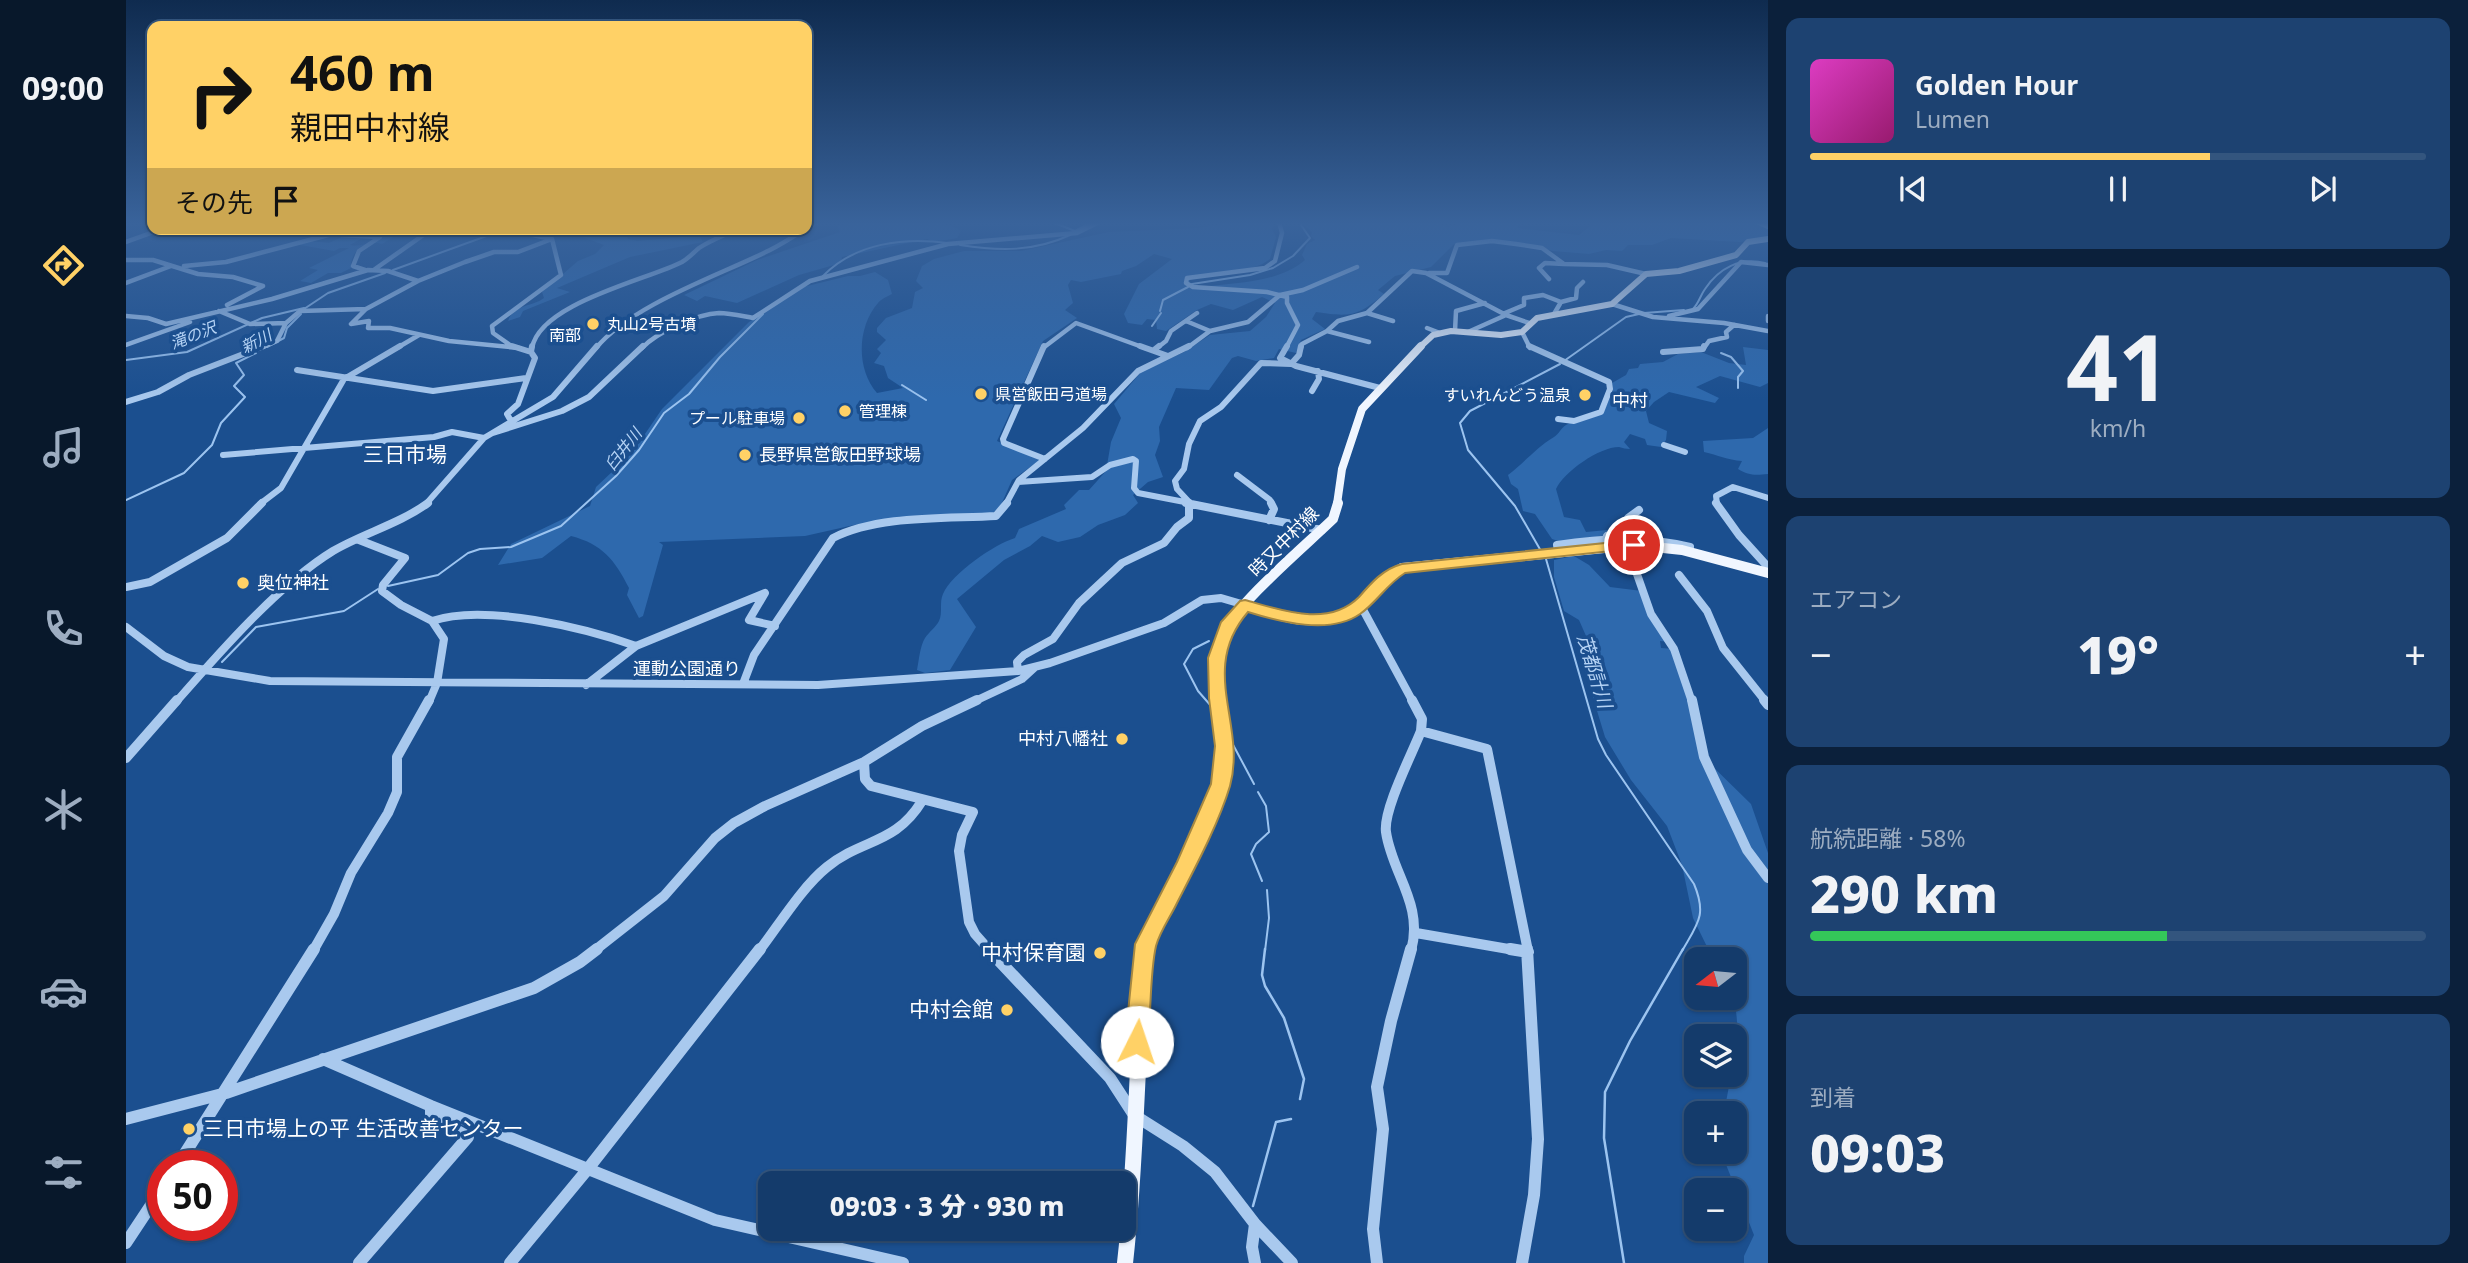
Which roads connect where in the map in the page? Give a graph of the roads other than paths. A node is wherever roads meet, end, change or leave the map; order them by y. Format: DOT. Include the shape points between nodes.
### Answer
graph roads {
  1 [pos="246,281"];
  2 [pos="334,281"];
  3 [pos="418,281"];
  4 [pos="553,281"];
  5 [pos="631,281"];
  6 [pos="700,281"];
  7 [pos="810,281"];
  8 [pos="1186,281"];
  9 [pos="1324,281"];
  10 [pos="1401,281"];
  11 [pos="1442,281"];
  12 [pos="1638,281"];
  13 [pos="1724,281"];
  14 [pos="1583,282"];
  15 [pos="1280,295"];
  16 [pos="1561,302"];
  17 [pos="1485,303"];
  18 [pos="1612,304"];
  19 [pos="366,309"];
  20 [pos="219,310"];
  21 [pos="1197,313"];
  22 [pos="1367,313"];
  23 [pos="1506,314"];
  24 [pos="1554,314"];
  25 [pos="126,316"];
  26 [pos="1768,316"];
  27 [pos="1670,319"];
  28 [pos="1186,321"];
  29 [pos="1393,321"];
  30 [pos="1768,322"];
  31 [pos="286,323"];
  32 [pos="1734,325"];
  33 [pos="1427,328"];
  34 [pos="1526,328"];
  35 [pos="1210,331"];
  36 [pos="1327,331"];
  37 [pos="1455,331"];
  38 [pos="1765,331"];
  39 [pos="1468,332"];
  40 [pos="1440,333"];
  41 [pos="419,335"];
  42 [pos="1369,342"];
  43 [pos="126,345"];
  44 [pos="510,345"];
  45 [pos="1154,350"];
  46 [pos="531,352"];
  47 [pos="1663,352"];
  48 [pos="1168,356"];
  49 [pos="1293,365"];
  50 [pos="297,370"];
  51 [pos="1318,371"];
  52 [pos="1288,375"];
  53 [pos="526,378"];
  54 [pos="344,379"];
  55 [pos="1380,388"];
  56 [pos="1312,391"];
  57 [pos="126,402"];
  58 [pos="1559,419"];
  59 [pos="510,421"];
  60 [pos="487,436"];
  61 [pos="1664,445"];
  62 [pos="305,448"];
  63 [pos="1685,452"];
  64 [pos="223,455"];
  65 [pos="1045,459"];
  66 [pos="1237,475"];
  67 [pos="1018,482"];
  68 [pos="1768,498"];
  69 [pos="1191,505"];
  70 [pos="1639,510"];
  71 [pos="1269,520"];
  72 [pos="1628,522"];
  73 [pos="1323,531"];
  74 [pos="359,540"];
  75 [pos="1613,542"];
  76 [pos="1553,552"];
  77 [pos="1736,560"];
  78 [pos="1768,567"];
  79 [pos="1768,573"];
  80 [pos="1679,575"];
  81 [pos="126,587"];
  82 [pos="1245,605"];
  83 [pos="1361,606"];
  84 [pos="432,621"];
  85 [pos="775,626"];
  86 [pos="126,627"];
  87 [pos="636,646"];
  88 [pos="1034,667"];
  89 [pos="203,671"];
  90 [pos="1018,671"];
  91 [pos="438,683"];
  92 [pos="743,684"];
  93 [pos="586,685"];
  94 [pos="1768,705"];
  95 [pos="1421,731"];
  96 [pos="126,758"];
  97 [pos="864,762"];
  98 [pos="922,801"];
  99 [pos="1768,878"];
  100 [pos="1416,933"];
  101 [pos="1528,952"];
  102 [pos="323,1059"];
  103 [pos="226,1093"];
  104 [pos="431,1106"];
  105 [pos="1134,1115"];
  106 [pos="126,1119"];
  107 [pos="188,1150"];
  108 [pos="587,1170"];
  109 [pos="147,1212"];
  110 [pos="1255,1224"];
  111 [pos="126,1243"];
  112 [pos="359,1263"];
  113 [pos="510,1263"];
  114 [pos="903,1263"];
  115 [pos="1125,1263"];
  116 [pos="1255,1263"];
  117 [pos="1292,1263"];
  118 [pos="1377,1263"];
  119 [pos="1522,1263"];
  1 -- 20 [label="street" via="263,286"];
  2 -- 20 [label="street"];
  3 -- 19 [label="street"];
  4 -- 44 [label="street" via="492,326 493,333"];
  5 -- 46 [label="street" via="559,313 533,341"];
  6 -- 59 [label="street" via="617,327 552,397"];
  7 -- 60 [label="street" via="753,318 718,313 669,328 652,337 589,397"];
  8 -- 15 [label="street" via="1193,287"];
  9 -- 15 [label="street"];
  10 -- 22 [label="street"];
  11 -- 17 [label="street"];
  12 -- 18 [label="main road"];
  13 -- 27 [label="street" via="1699,309"];
  14 -- 16 [label="street" via="1576,298"];
  15 -- 35 [label="street" via="1248,322"];
  15 -- 49 [label="street" via="1289,299 1297,325 1280,355"];
  16 -- 23 [label="street" via="1543,295 1524,298 1524,305"];
  16 -- 24 [label="street"];
  17 -- 23 [label="street"];
  17 -- 37 [label="street" via="1456,311"];
  18 -- 24 [label="main road, 時又中村線"];
  18 -- 27 [label="street"];
  19 -- 31 [label="street" via="303,310"];
  19 -- 41 [label="street" via="351,324 369,321 368,328 391,327"];
  20 -- 25 [label="street" via="164,324"];
  20 -- 31 [label="street" via="247,323"];
  20 -- 43 [label="street"];
  21 -- 28 [label="street"];
  22 -- 29 [label="street"];
  22 -- 36 [label="street" via="1338,321"];
  23 -- 34 [label="street"];
  23 -- 39 [label="street"];
  24 -- 34 [label="main road, 時又中村線" via="1537,318"];
  26 -- 30 [label="street"];
  27 -- 32 [label="street"];
  28 -- 35 [label="street"];
  28 -- 45 [label="street"];
  30 -- 38 [label="street"];
  31 -- 57 [label="street" via="277,341"];
  32 -- 38 [label="street"];
  32 -- 47 [label="street" via="1727,337 1711,339 1703,349"];
  33 -- 40 [label="street"];
  34 -- 39 [label="main road, 時又中村線" via="1502,335"];
  34 -- 58 [label="street" via="1528,346 1609,382 1601,412 1574,421"];
  35 -- 48 [label="street"];
  36 -- 42 [label="street"];
  36 -- 49 [label="street" via="1302,344"];
  37 -- 39 [label="main road, 時又中村線"];
  37 -- 40 [label="main road, 時又中村線"];
  40 -- 55 [label="main road, 時又中村線" via="1425,341"];
  41 -- 44 [label="street"];
  41 -- 54 [label="street"];
  44 -- 46 [label="street"];
  45 -- 48 [label="street"];
  45 -- 65 [label="street" via="1076,323 1047,342 1003,439"];
  46 -- 53 [label="street" via="535,358"];
  48 -- 65 [label="street" via="1138,371 1083,428"];
  49 -- 51 [label="street"];
  49 -- 52 [label="street"];
  49 -- 69 [label="street" via="1261,363 1222,407 1200,421 1184,469 1175,481"];
  50 -- 54 [label="street"];
  51 -- 55 [label="street"];
  51 -- 56 [label="street" via="1320,379"];
  53 -- 54 [label="street" via="433,391"];
  53 -- 59 [label="street" via="518,404 507,414"];
  54 -- 62 [label="street"];
  55 -- 73 [label="main road, 時又中村線" via="1355,426 1342,468 1337,511"];
  59 -- 60 [label="street"];
  60 -- 62 [label="street" via="452,432 434,438"];
  60 -- 74 [label="street" via="427,504"];
  61 -- 63 [label="street"];
  62 -- 64 [label="street"];
  62 -- 81 [label="street" via="281,488 227,538 150,582"];
  65 -- 67 [label="street"];
  66 -- 71 [label="street" via="1270,500 1274,509"];
  67 -- 69 [label="street" via="1092,477 1110,465 1133,459 1138,493"];
  67 -- 85 [label="street" via="1004,508 990,518 874,524 852,527 832,538"];
  68 -- 78 [label="street" via="1733,487 1715,501"];
  69 -- 71 [label="street"];
  69 -- 90 [label="street" via="1189,518 1164,543 1122,563 1079,603 1053,639 1017,662"];
  70 -- 72 [label="street"];
  71 -- 73 [label="street"];
  73 -- 82 [label="main road, 時又中村線"];
  74 -- 84 [label="street" via="405,558 382,591"];
  74 -- 89 [label="street" via="299,574"];
  75 -- 76 [label="street" via="1557,545"];
  75 -- 77 [label="street" via="1677,544"];
  75 -- 99 [label="street" via="1632,560 1651,614 1674,649 1691,696 1704,757 1747,850"];
  76 -- 79 [label="main road" via="1651,545"];
  76 -- 83 [label="main road" via="1402,568 1386,577"];
  80 -- 94 [label="street" via="1707,611 1723,648"];
  82 -- 83 [label="main road" via="1282,617 1312,620 1335,618"];
  82 -- 88 [label="street, 運動公園通り" via="1221,598 1202,600 1164,623"];
  82 -- 105 [label="main road, 時又中村線" via="1227,626 1217,658 1224,746 1221,784 1146,944"];
  83 -- 95 [label="street" via="1422,719"];
  84 -- 87 [label="street" via="454,615 560,623"];
  84 -- 91 [label="street" via="444,639"];
  85 -- 87 [label="street" via="749,620 765,593"];
  85 -- 92 [label="street" via="754,654"];
  86 -- 89 [label="street, 運動公園通り" via="164,656"];
  87 -- 93 [label="street"];
  88 -- 90 [label="street, 運動公園通り"];
  88 -- 97 [label="street" via="1022,679 922,726"];
  89 -- 91 [label="street, 運動公園通り" via="270,681"];
  89 -- 96 [label="street"];
  90 -- 92 [label="street, 運動公園通り" via="851,684"];
  91 -- 93 [label="street, 運動公園通り"];
  91 -- 103 [label="street" via="397,757 397,792 388,813 351,873 316,946"];
  92 -- 93 [label="street, 運動公園通り"];
  95 -- 100 [label="street" via="1387,815 1386,832"];
  95 -- 101 [label="street" via="1487,749"];
  97 -- 98 [label="street" via="870,786"];
  97 -- 102 [label="street" via="734,823 664,895 564,972 515,997"];
  98 -- 105 [label="street" via="973,812 959,851 969,922 990,953 1110,1079"];
  98 -- 108 [label="street" via="899,830 832,862 820,873"];
  100 -- 101 [label="street"];
  100 -- 118 [label="street" via="1377,1087 1383,1129 1373,1229"];
  101 -- 119 [label="street" via="1538,1139"];
  102 -- 103 [label="street"];
  102 -- 104 [label="street"];
  103 -- 106 [label="street"];
  103 -- 107 [label="street"];
  104 -- 108 [label="street"];
  104 -- 112 [label="street" via="431,1116 468,1137"];
  105 -- 110 [label="street" via="1215,1172"];
  105 -- 115 [label="main road, 時又中村線"];
  108 -- 113 [label="street"];
  108 -- 114 [label="street" via="715,1220"];
  109 -- 111 [label="street"];
  110 -- 116 [label="street"];
  110 -- 117 [label="street"];
}
